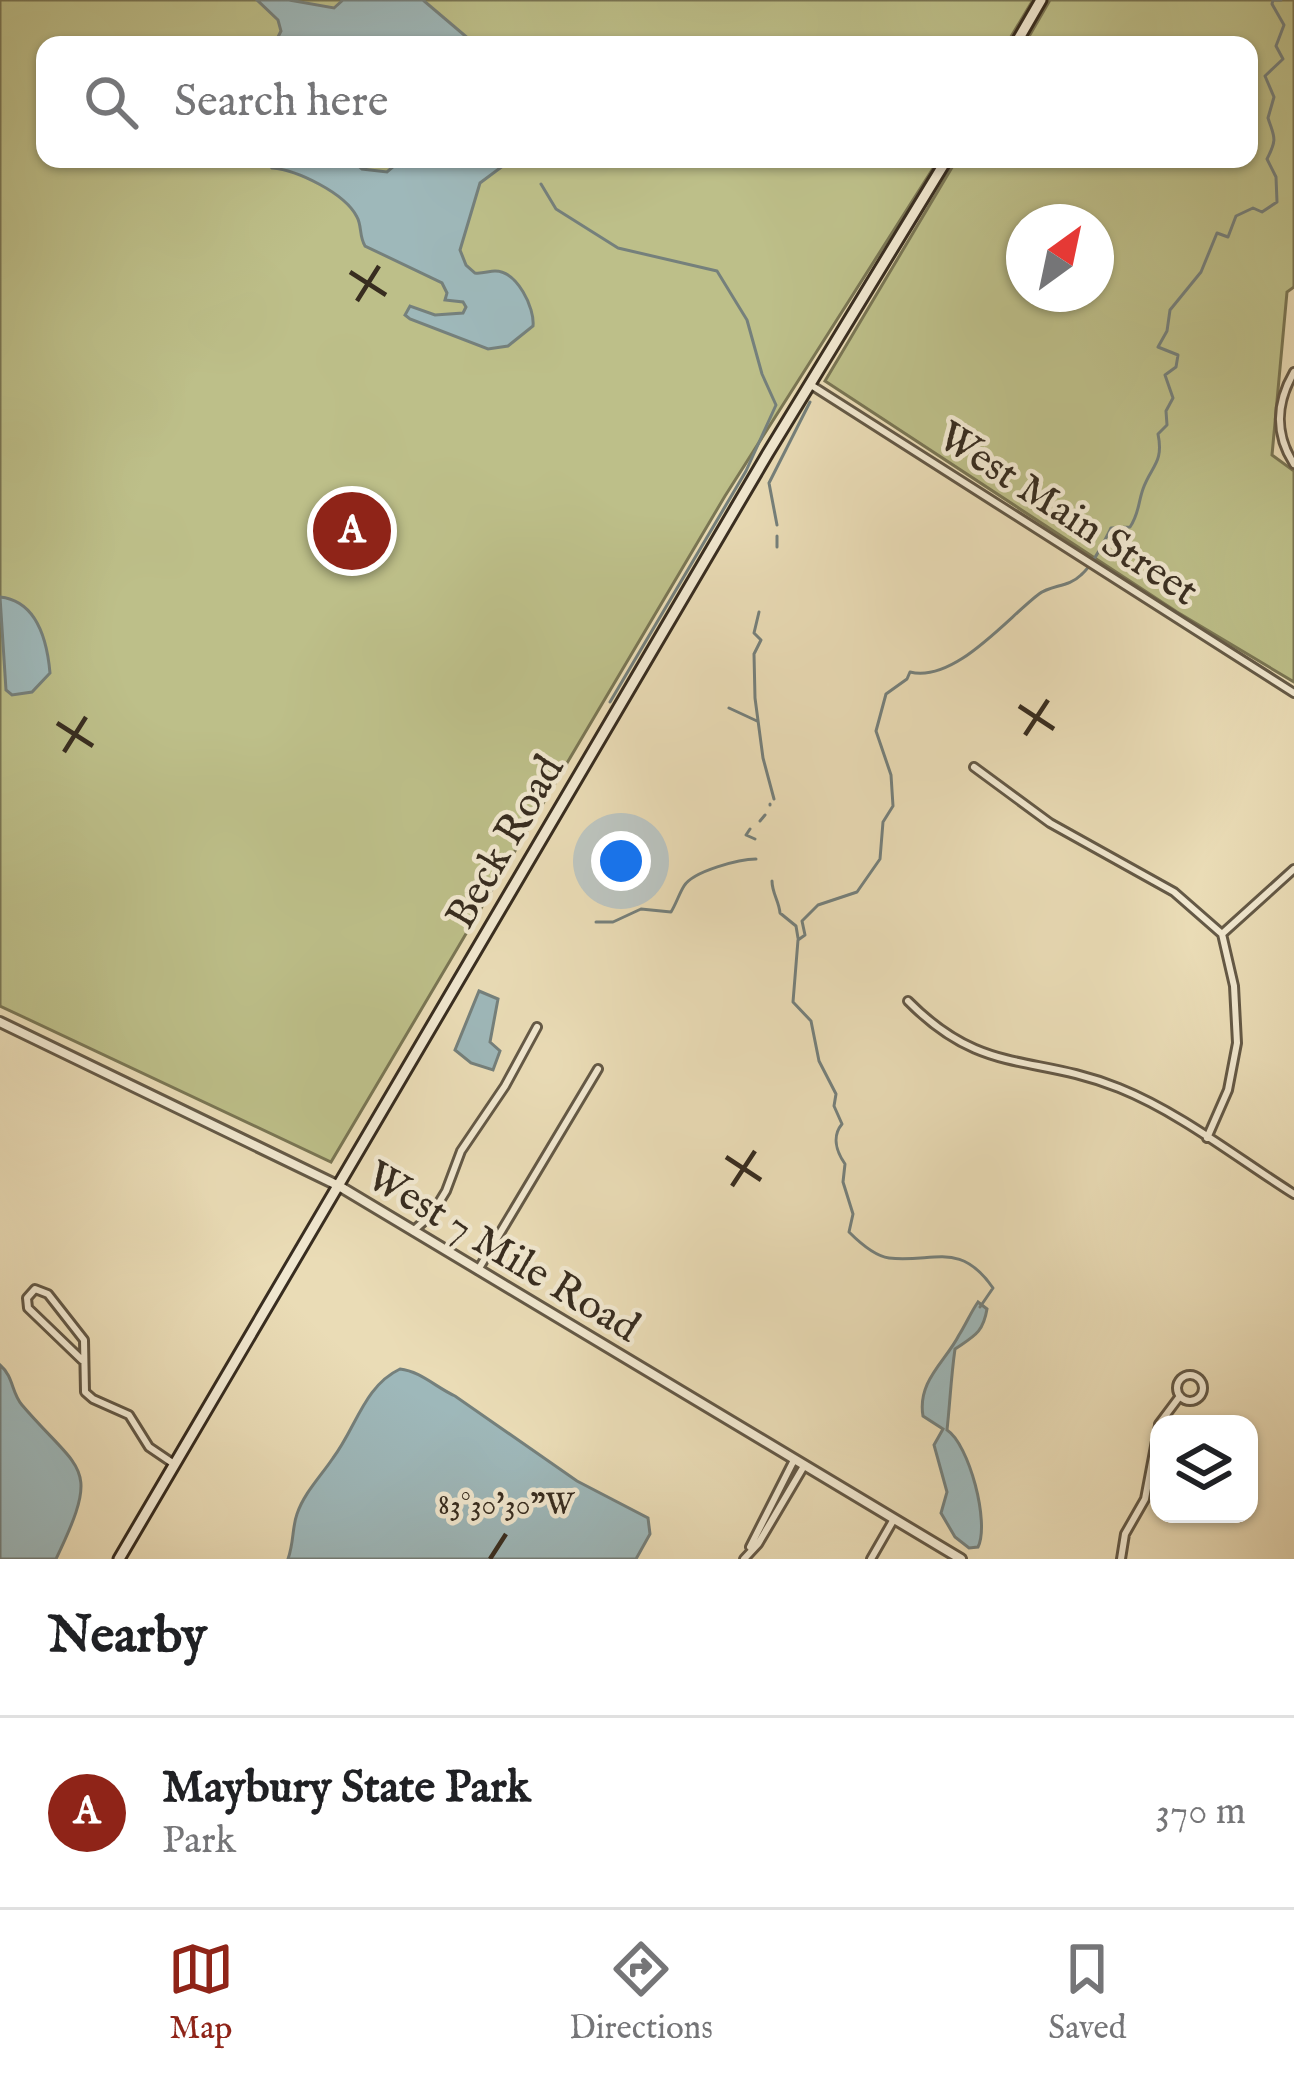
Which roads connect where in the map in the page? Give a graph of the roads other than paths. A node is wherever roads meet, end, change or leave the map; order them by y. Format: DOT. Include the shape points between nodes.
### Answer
graph roads {
  1 [pos="1042,0"];
  2 [pos="1020,36"];
  3 [pos="941,168"];
  4 [pos="1294,372"];
  5 [pos="809,384"];
  6 [pos="1294,464"];
  7 [pos="1294,693"];
  8 [pos="974,767"];
  9 [pos="1294,869"];
  10 [pos="1222,934"];
  11 [pos="908,1001"];
  12 [pos="0,1022"];
  13 [pos="537,1027"];
  14 [pos="598,1069"];
  15 [pos="1207,1138"];
  16 [pos="339,1186"];
  17 [pos="1294,1194"];
  18 [pos="413,1231"];
  19 [pos="478,1270"];
  20 [pos="82,1360"];
  21 [pos="1180,1396"];
  22 [pos="1166,1415"];
  23 [pos="794,1460"];
  24 [pos="174,1464"];
  25 [pos="804,1466"];
  26 [pos="1150,1472"];
  27 [pos="770,1505"];
  28 [pos="778,1510"];
  29 [pos="894,1520"];
  30 [pos="749,1550"];
  31 [pos="118,1559"];
  32 [pos="744,1559"];
  33 [pos="871,1559"];
  34 [pos="961,1559"];
  35 [pos="1121,1559"];
  1 -- 2 [label="main road"];
  3 -- 5 [label="main road, Beck Road"];
  4 -- 6 [label="street" via="1279,424"];
  5 -- 7 [label="street, West Main Street"];
  5 -- 16 [label="main road, Beck Road"];
  8 -- 10 [label="street" via="1050,823 1174,892"];
  9 -- 10 [label="street"];
  10 -- 15 [label="street" via="1237,1043"];
  11 -- 15 [label="street" via="972,1049 1108,1084"];
  12 -- 16 [label="street, West 7 Mile Road"];
  13 -- 18 [label="street" via="461,1151 440,1202"];
  14 -- 19 [label="street"];
  15 -- 17 [label="street"];
  16 -- 18 [label="street, West 7 Mile Road"];
  16 -- 24 [label="main road, Beck Road"];
  18 -- 19 [label="street, West 7 Mile Road"];
  19 -- 23 [label="street, West 7 Mile Road"];
  20 -- 20 [label="street" via="78,1330 35,1289 28,1308"];
  20 -- 24 [label="street" via="88,1396 129,1415 149,1447"];
  21 -- 21 [label="street" via="1198,1399 1200,1379 1184,1376"];
  21 -- 22 [label="street"];
  23 -- 25 [label="street, West 7 Mile Road"];
  23 -- 27 [label="street"];
  24 -- 31 [label="main road, Beck Road"];
  25 -- 28 [label="street"];
  25 -- 29 [label="street, West 7 Mile Road"];
  26 -- 35 [label="street"];
  27 -- 28 [label="street"];
  27 -- 30 [label="street"];
  28 -- 30 [label="street"];
  29 -- 33 [label="street"];
  29 -- 34 [label="street, West 7 Mile Road"];
  30 -- 32 [label="street"];
}
